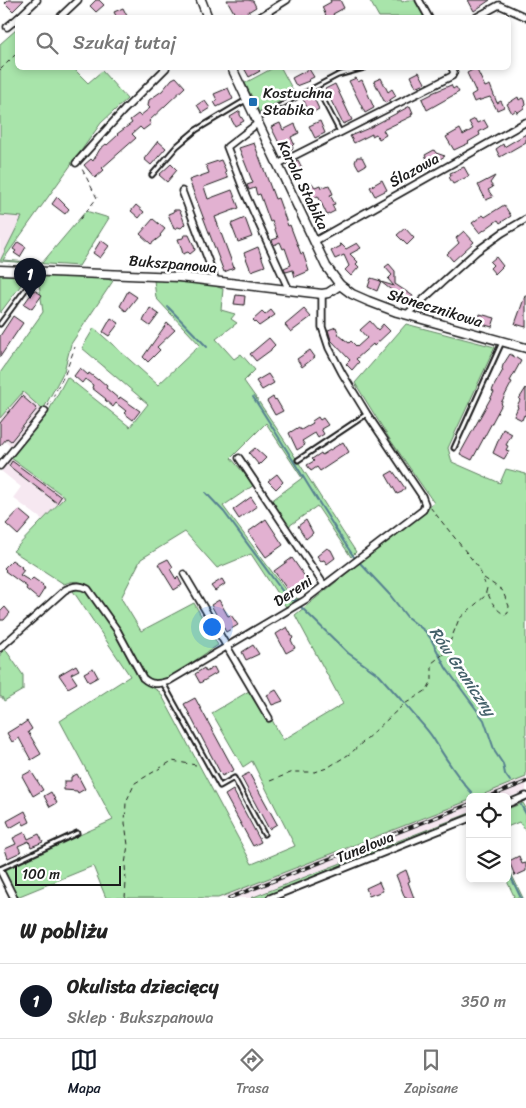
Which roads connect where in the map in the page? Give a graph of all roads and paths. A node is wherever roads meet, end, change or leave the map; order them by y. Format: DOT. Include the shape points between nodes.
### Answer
graph roads {
  1 [pos="37,0"];
  2 [pos="78,0"];
  3 [pos="200,0"];
  4 [pos="287,0"];
  5 [pos="419,0"];
  6 [pos="21,15"];
  7 [pos="62,15"];
  8 [pos="207,15"];
  9 [pos="263,15"];
  10 [pos="427,15"];
  11 [pos="481,15"];
  12 [pos="526,17"];
  13 [pos="15,20"];
  14 [pos="7,27"];
  15 [pos="15,55"];
  16 [pos="0,70"];
  17 [pos="164,70"];
  18 [pos="233,70"];
  19 [pos="357,70"];
  20 [pos="453,70"];
  21 [pos="318,90"];
  22 [pos="247,100"];
  23 [pos="257,121"];
  24 [pos="526,122"];
  25 [pos="340,133"];
  26 [pos="77,162"];
  27 [pos="278,164"];
  28 [pos="152,176"];
  29 [pos="182,191"];
  30 [pos="80,219"];
  31 [pos="526,219"];
  32 [pos="315,241"];
  33 [pos="0,270"];
  34 [pos="36,271"];
  35 [pos="216,281"];
  36 [pos="340,285"];
  37 [pos="289,290"];
  38 [pos="322,294"];
  39 [pos="407,314"];
  40 [pos="0,324"];
  41 [pos="502,342"];
  42 [pos="75,347"];
  43 [pos="526,348"];
  44 [pos="45,411"];
  45 [pos="367,414"];
  46 [pos="454,448"];
  47 [pos="239,458"];
  48 [pos="298,460"];
  49 [pos="0,466"];
  50 [pos="425,504"];
  51 [pos="184,574"];
  52 [pos="484,578"];
  53 [pos="324,585"];
  54 [pos="486,588"];
  55 [pos="227,646"];
  56 [pos="0,648"];
  57 [pos="163,683"];
  58 [pos="269,718"];
  59 [pos="196,766"];
  60 [pos="270,781"];
  61 [pos="526,796"];
  62 [pos="511,802"];
  63 [pos="466,820"];
  64 [pos="77,833"];
  65 [pos="264,834"];
  66 [pos="0,870"];
  67 [pos="14,898"];
  68 [pos="125,898"];
  69 [pos="270,898"];
  1 -- 6 [label="street"];
  2 -- 7 [label="street"];
  3 -- 8 [label="street"];
  4 -- 9 [label="street"];
  5 -- 10 [label="street"];
  11 -- 12 [label="street" via="499,5"];
  13 -- 14 [label="street"];
  15 -- 16 [label="path"];
  17 -- 26 [label="street"];
  18 -- 22 [label="street, Karola Stabika"];
  19 -- 23 [label="lane" via="338,75"];
  20 -- 25 [label="street" via="452,76"];
  21 -- 25 [label="lane"];
  22 -- 23 [label="street, Karola Stabika"];
  22 -- 28 [label="lane" via="196,130 177,146"];
  23 -- 27 [label="street, Karola Stabika"];
  23 -- 37 [label="street" via="227,146"];
  24 -- 32 [label="street, Ślazowa"];
  25 -- 27 [label="street"];
  26 -- 30 [label="path" via="97,198"];
  27 -- 32 [label="street, Karola Stabika"];
  29 -- 35 [label="street"];
  31 -- 39 [label="street" via="477,251"];
  32 -- 36 [label="street, Karola Stabika" via="326,266"];
  33 -- 34 [label="street, Bukszpanowa"];
  34 -- 35 [label="street, Bukszpanowa"];
  34 -- 40 [label="lane"];
  35 -- 37 [label="street, Bukszpanowa"];
  36 -- 38 [label="street"];
  36 -- 39 [label="street, Słonecznikowa" via="368,301"];
  37 -- 38 [label="street, Bukszpanowa"];
  38 -- 45 [label="street" via="322,327 329,348"];
  39 -- 41 [label="street, Słonecznikowa"];
  41 -- 43 [label="street, Słonecznikowa"];
  41 -- 46 [label="lane"];
  42 -- 44 [label="path" via="57,392"];
  44 -- 49 [label="street"];
  45 -- 48 [label="lane"];
  45 -- 50 [label="street"];
  47 -- 53 [label="street"];
  50 -- 52 [label="path" via="470,555"];
  50 -- 53 [label="street, Dereni" via="423,510"];
  51 -- 55 [label="street"];
  52 -- 54 [label="path"];
  52 -- 54 [label="path" via="502,590 509,606 508,614 497,610"];
  53 -- 55 [label="street, Dereni" via="305,600"];
  54 -- 60 [label="path" via="485,596 459,619 442,656 432,663 432,680 427,690 402,705 351,753 327,768 293,772"];
  55 -- 57 [label="street, Dereni"];
  55 -- 58 [label="street"];
  56 -- 57 [label="street" via="65,590 81,586 88,589 117,630 143,678 149,683"];
  57 -- 65 [label="lane" via="220,786 234,778"];
  59 -- 68 [label="path" via="172,761 135,783 126,802"];
  61 -- 62 [label="street"];
  63 -- 69 [label="street, Tunelowa"];
  64 -- 66 [label="lane"];
  66 -- 67 [label="street"];
}
